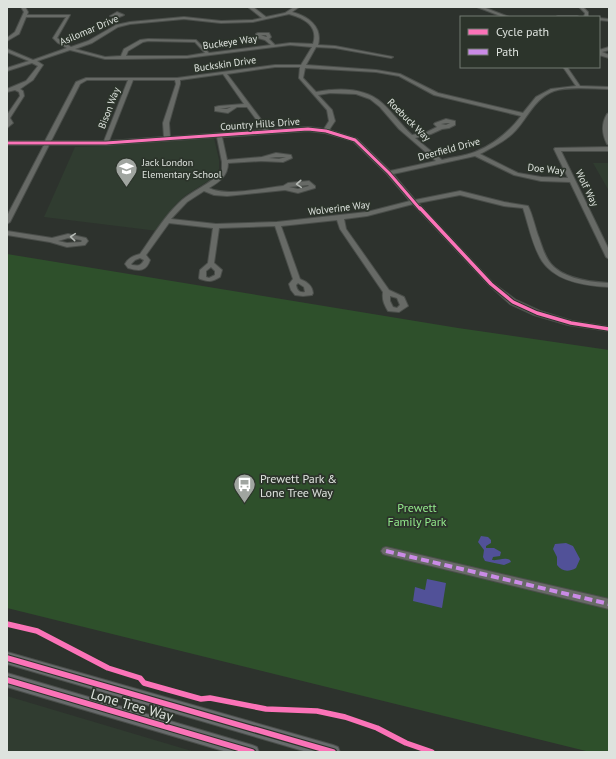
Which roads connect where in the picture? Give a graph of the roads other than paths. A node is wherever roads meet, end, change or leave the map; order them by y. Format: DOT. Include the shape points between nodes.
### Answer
graph roads {
  1 [pos="24,7"];
  2 [pos="250,7"];
  3 [pos="297,7"];
  4 [pos="479,7"];
  5 [pos="581,7"];
  6 [pos="290,13"];
  7 [pos="24,16"];
  8 [pos="504,16"];
  9 [pos="586,16"];
  10 [pos="120,17"];
  11 [pos="266,19"];
  12 [pos="130,23"];
  13 [pos="267,39"];
  14 [pos="7,40"];
  15 [pos="273,45"];
  16 [pos="316,45"];
  17 [pos="72,48"];
  18 [pos="609,48"];
  19 [pos="7,50"];
  20 [pos="600,52"];
  21 [pos="208,54"];
  22 [pos="391,57"];
  23 [pos="123,58"];
  24 [pos="35,62"];
  25 [pos="302,66"];
  26 [pos="566,68"];
  27 [pos="7,70"];
  28 [pos="225,74"];
  29 [pos="131,79"];
  30 [pos="177,79"];
  31 [pos="579,87"];
  32 [pos="609,88"];
  33 [pos="16,89"];
  34 [pos="7,91"];
  35 [pos="314,94"];
  36 [pos="247,105"];
  37 [pos="235,107"];
  38 [pos="524,115"];
  39 [pos="609,115"];
  40 [pos="7,118"];
  41 [pos="7,126"];
  42 [pos="441,127"];
  43 [pos="326,131"];
  44 [pos="268,132"];
  45 [pos="219,135"];
  46 [pos="412,137"];
  47 [pos="167,138"];
  48 [pos="609,142"];
  49 [pos="7,143"];
  50 [pos="48,143"];
  51 [pos="106,143"];
  52 [pos="609,149"];
  53 [pos="476,154"];
  54 [pos="263,159"];
  55 [pos="226,162"];
  56 [pos="441,162"];
  57 [pos="390,173"];
  58 [pos="572,180"];
  59 [pos="204,188"];
  60 [pos="286,188"];
  61 [pos="414,202"];
  62 [pos="340,218"];
  63 [pos="168,221"];
  64 [pos="7,222"];
  65 [pos="276,224"];
  66 [pos="216,226"];
  67 [pos="7,233"];
  68 [pos="52,240"];
  69 [pos="142,255"];
  70 [pos="609,257"];
  71 [pos="211,264"];
  72 [pos="296,280"];
  73 [pos="609,285"];
  74 [pos="387,292"];
  75 [pos="609,329"];
  76 [pos="386,551"];
  77 [pos="609,604"];
  78 [pos="7,658"];
  79 [pos="7,680"];
  80 [pos="252,752"];
  81 [pos="333,752"];
  1 -- 7 [label="street"];
  2 -- 11 [label="street"];
  3 -- 6 [label="street, Asilomar Drive"];
  4 -- 8 [label="street"];
  5 -- 9 [label="street" via="587,13"];
  6 -- 11 [label="street, Asilomar Drive"];
  6 -- 16 [label="street" via="304,16 311,21 318,37"];
  7 -- 14 [label="street" via="17,33"];
  7 -- 17 [label="street, Buckeye Way" via="69,16 55,38 59,43"];
  10 -- 12 [label="street"];
  11 -- 12 [label="street, Asilomar Drive" via="237,22 184,18"];
  12 -- 17 [label="street, Asilomar Drive" via="117,26 90,42"];
  13 -- 15 [label="street"];
  15 -- 16 [label="street, Buckeye Way"];
  15 -- 21 [label="street, Buckeye Way"];
  16 -- 22 [label="street, Buckeye Way"];
  16 -- 25 [label="street"];
  17 -- 23 [label="street, Buckeye Way" via="92,56"];
  17 -- 24 [label="street, Asilomar Drive"];
  18 -- 20 [label="street"];
  19 -- 24 [label="street"];
  21 -- 23 [label="street, Buckeye Way" via="171,58"];
  21 -- 23 [label="street" via="196,41 142,41 126,50"];
  24 -- 27 [label="street, Asilomar Drive"];
  24 -- 33 [label="street" via="41,66 33,78"];
  25 -- 28 [label="street, Buckskin Drive" via="275,66"];
  25 -- 35 [label="street" via="301,78"];
  25 -- 38 [label="street, Buckskin Drive" via="376,71 400,76 436,94"];
  26 -- 31 [label="street"];
  28 -- 30 [label="street, Buckskin Drive"];
  28 -- 36 [label="street"];
  29 -- 30 [label="street, Buckskin Drive"];
  29 -- 50 [label="street, Buckskin Drive" via="86,79 78,83"];
  29 -- 51 [label="street, Bison Way"];
  30 -- 47 [label="street" via="178,84 166,123"];
  31 -- 32 [label="street, Deerfield Drive"];
  31 -- 38 [label="street, Deerfield Drive" via="553,90 538,98"];
  33 -- 34 [label="street"];
  33 -- 40 [label="street" via="21,91 22,96"];
  35 -- 43 [label="street" via="329,110 332,121"];
  35 -- 46 [label="street, Roebuck Way" via="338,91 366,96 378,102"];
  36 -- 37 [label="street"];
  36 -- 44 [label="street"];
  38 -- 53 [label="street, Deerfield Drive" via="514,129 499,142"];
  39 -- 48 [label="street" via="605,128 606,139"];
  40 -- 41 [label="street" via="10,123"];
  42 -- 46 [label="street"];
  43 -- 44 [label="street, Country Hills Drive" via="308,129"];
  43 -- 57 [label="street, Country Hills Drive" via="355,140"];
  44 -- 45 [label="street, Country Hills Drive"];
  45 -- 47 [label="street, Country Hills Drive"];
  45 -- 55 [label="street"];
  46 -- 56 [label="street, Roebuck Way"];
  47 -- 51 [label="street, Country Hills Drive"];
  49 -- 50 [label="street, Country Hills Drive"];
  50 -- 51 [label="street, Country Hills Drive"];
  50 -- 64 [label="street, Buckskin Drive"];
  52 -- 58 [label="street, Wolf Way" via="557,149"];
  53 -- 56 [label="street, Deerfield Drive"];
  53 -- 58 [label="street, Doe Way" via="516,174 541,179"];
  54 -- 55 [label="street"];
  55 -- 59 [label="street" via="222,175"];
  56 -- 57 [label="street, Deerfield Drive"];
  57 -- 61 [label="street, Country Hills Drive"];
  58 -- 70 [label="street, Wolf Way"];
  59 -- 60 [label="street" via="220,194"];
  59 -- 63 [label="street" via="186,200"];
  61 -- 62 [label="street, Wolverine Way" via="368,214"];
  61 -- 73 [label="street, Wolverine Way" via="460,193 526,207 545,261 553,269 582,282"];
  61 -- 75 [label="street, Country Hills Drive" via="491,284 513,302 537,313 571,323"];
  62 -- 65 [label="street, Wolverine Way"];
  62 -- 74 [label="street" via="343,229"];
  63 -- 66 [label="street, Wolverine Way"];
  63 -- 69 [label="street"];
  65 -- 66 [label="street, Wolverine Way"];
  65 -- 72 [label="street"];
  66 -- 71 [label="street"];
  67 -- 68 [label="street"];
  76 -- 77 [label="street"];
  78 -- 81 [label="main road, Lone Tree Way"];
  79 -- 80 [label="main road, Lone Tree Way"];
}
